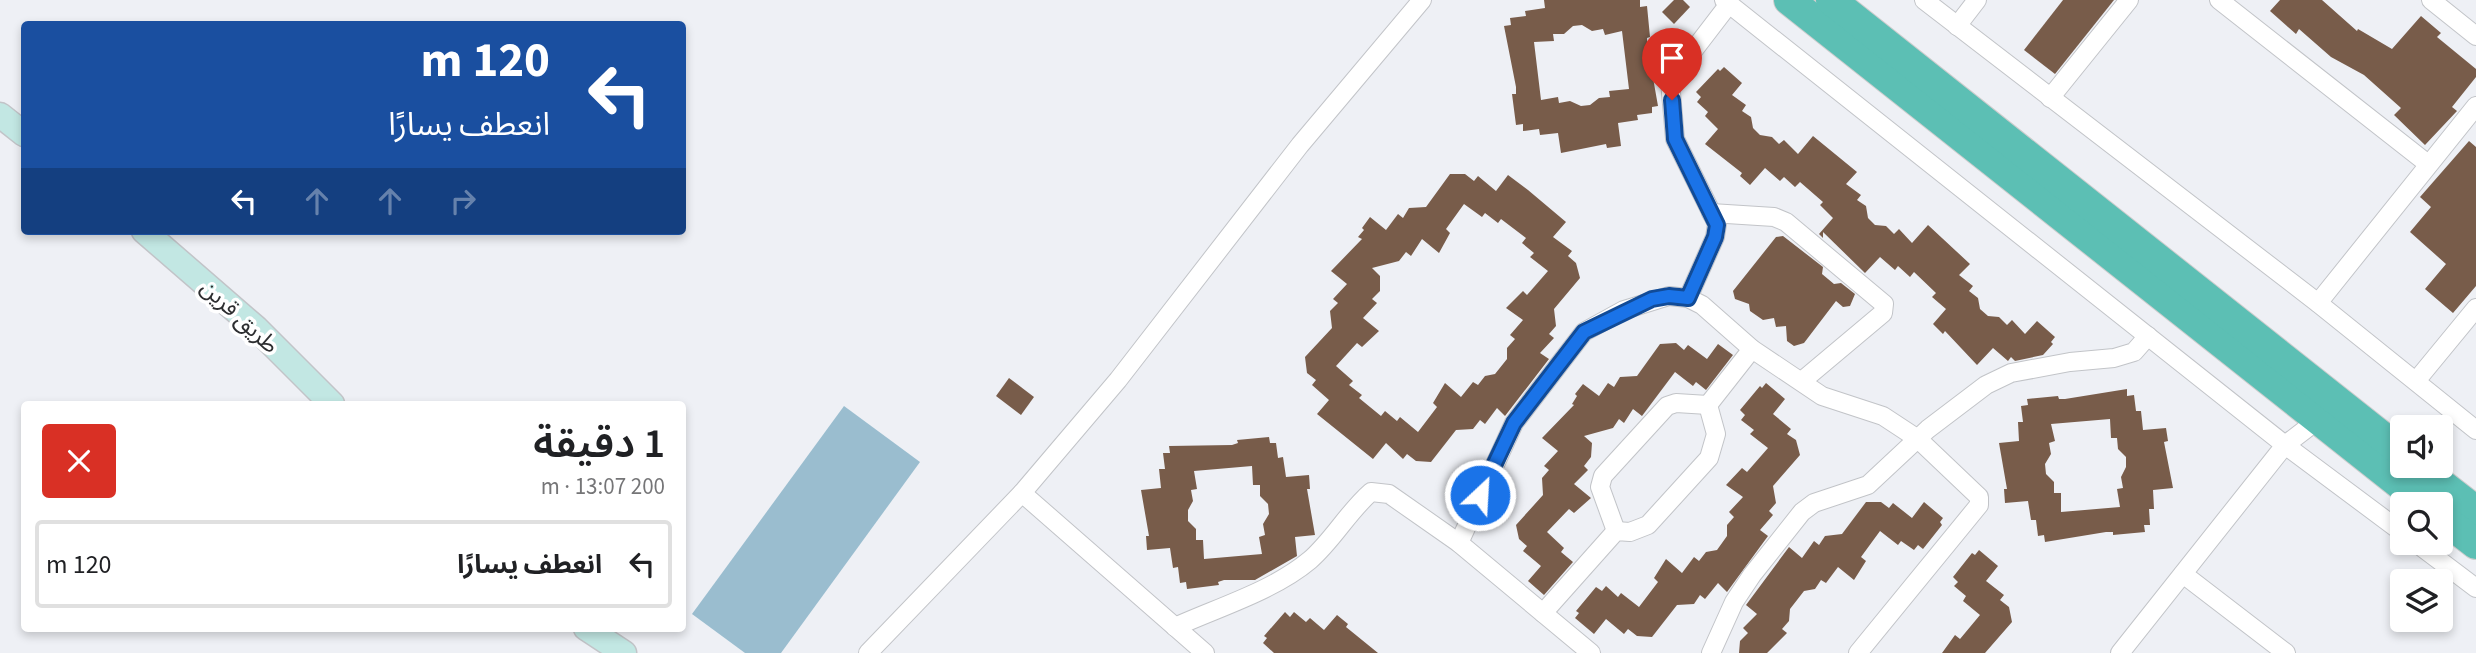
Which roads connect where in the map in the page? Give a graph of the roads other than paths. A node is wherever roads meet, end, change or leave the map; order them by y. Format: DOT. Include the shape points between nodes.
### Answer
graph roads {
  1 [pos="1422,0"];
  2 [pos="1788,0"];
  3 [pos="1831,0"];
  4 [pos="1924,0"];
  5 [pos="1977,0"];
  6 [pos="2129,0"];
  7 [pos="2219,0"];
  8 [pos="2431,0"];
  9 [pos="1727,2"];
  10 [pos="1956,26"];
  11 [pos="2476,36"];
  12 [pos="2050,98"];
  13 [pos="2476,106"];
  14 [pos="0,115"];
  15 [pos="21,132"];
  16 [pos="2428,164"];
  17 [pos="1711,213"];
  18 [pos="149,235"];
  19 [pos="1688,298"];
  20 [pos="2318,303"];
  21 [pos="2476,308"];
  22 [pos="2148,336"];
  23 [pos="1752,349"];
  24 [pos="1802,381"];
  25 [pos="2416,381"];
  26 [pos="329,401"];
  27 [pos="1708,405"];
  28 [pos="2319,419"];
  29 [pos="2476,430"];
  30 [pos="1918,439"];
  31 [pos="2390,443"];
  32 [pos="2285,445"];
  33 [pos="2433,478"];
  34 [pos="2410,492"];
  35 [pos="1022,493"];
  36 [pos="2476,511"];
  37 [pos="2390,523"];
  38 [pos="2453,526"];
  39 [pos="1616,531"];
  40 [pos="1459,543"];
  41 [pos="2476,544"];
  42 [pos="2432,555"];
  43 [pos="2183,575"];
  44 [pos="2476,588"];
  45 [pos="1543,613"];
  46 [pos="1175,626"];
  47 [pos="592,632"];
  48 [pos="624,653"];
  49 [pos="868,653"];
  50 [pos="1205,653"];
  51 [pos="1591,653"];
  52 [pos="1711,653"];
  53 [pos="1858,653"];
  54 [pos="2120,653"];
  55 [pos="2286,653"];
  1 -- 35 [label="street"];
  2 -- 28 [label="highway"];
  3 -- 31 [label="highway"];
  4 -- 10 [label="street"];
  5 -- 10 [label="street"];
  6 -- 12 [label="street"];
  7 -- 16 [label="street"];
  8 -- 11 [label="street"];
  9 -- 17 [label="street" via="1670,81 1675,139"];
  9 -- 22 [label="street"];
  10 -- 12 [label="street"];
  12 -- 20 [label="street"];
  13 -- 16 [label="street"];
  14 -- 15 [label="main road"];
  16 -- 20 [label="street"];
  17 -- 19 [label="street" via="1717,225 1715,237"];
  17 -- 24 [label="street" via="1774,217 1786,222 1884,304 1883,313"];
  18 -- 26 [label="main road, طريق قرين" via="256,328"];
  19 -- 23 [label="street"];
  19 -- 40 [label="street" via="1652,299 1584,332 1514,423"];
  20 -- 25 [label="street"];
  21 -- 25 [label="street"];
  22 -- 30 [label="street" via="2134,352 2114,358 2011,373 1971,395"];
  22 -- 32 [label="street"];
  23 -- 24 [label="street"];
  23 -- 27 [label="street"];
  24 -- 30 [label="street" via="1822,397 1866,408"];
  25 -- 29 [label="street"];
  27 -- 39 [label="street" via="1716,434 1709,458 1648,526"];
  27 -- 39 [label="street" via="1667,406 1603,476 1600,487"];
  28 -- 32 [label="street"];
  28 -- 34 [label="highway"];
  30 -- 52 [label="street" via="1868,485 1814,503 1802,513 1734,601"];
  30 -- 53 [label="street" via="1976,493 1979,505"];
  32 -- 37 [label="street"];
  32 -- 43 [label="street"];
  33 -- 36 [label="highway"];
  35 -- 46 [label="street"];
  35 -- 49 [label="street"];
  38 -- 41 [label="highway"];
  39 -- 45 [label="street"];
  40 -- 45 [label="street"];
  40 -- 46 [label="street" via="1389,494 1371,492 1311,559 1267,585"];
  42 -- 44 [label="street"];
  43 -- 54 [label="street"];
  43 -- 55 [label="street"];
  45 -- 51 [label="street"];
  46 -- 50 [label="street"];
  47 -- 48 [label="main road"];
}
